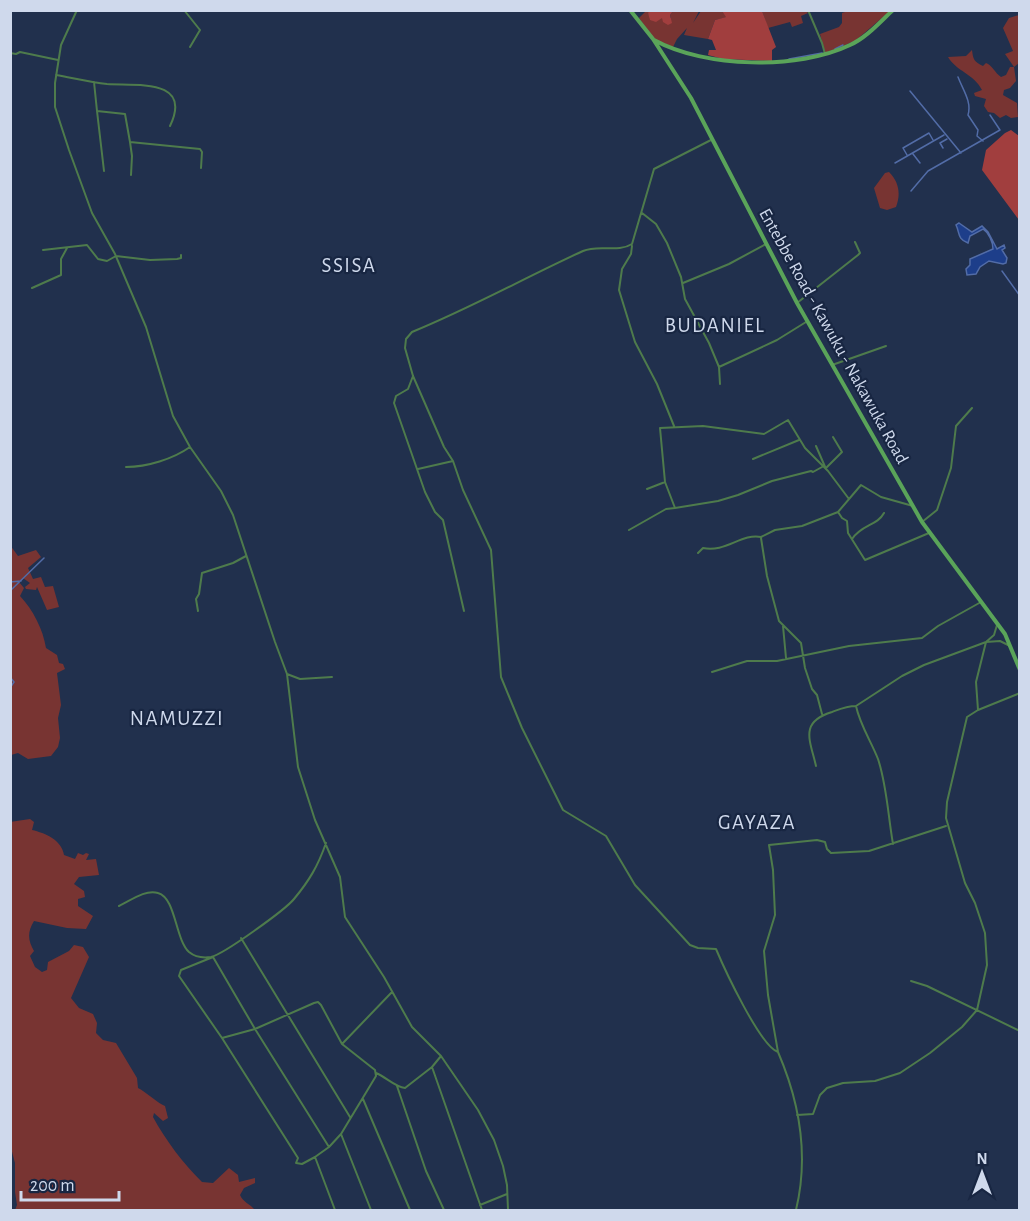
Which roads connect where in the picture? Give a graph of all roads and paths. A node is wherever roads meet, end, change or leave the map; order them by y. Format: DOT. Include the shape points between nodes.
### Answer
graph roads {
  1 [pos="77,10"];
  2 [pos="184,10"];
  3 [pos="630,10"];
  4 [pos="808,10"];
  5 [pos="893,10"];
  6 [pos="653,39"];
  7 [pos="189,47"];
  8 [pos="670,48"];
  9 [pos="10,53"];
  10 [pos="825,54"];
  11 [pos="665,58"];
  12 [pos="58,60"];
  13 [pos="56,75"];
  14 [pos="94,82"];
  15 [pos="98,111"];
  16 [pos="170,126"];
  17 [pos="711,140"];
  18 [pos="130,142"];
  19 [pos="201,168"];
  20 [pos="104,171"];
  21 [pos="131,175"];
  22 [pos="642,213"];
  23 [pos="855,243"];
  24 [pos="632,244"];
  25 [pos="766,244"];
  26 [pos="67,248"];
  27 [pos="43,250"];
  28 [pos="181,255"];
  29 [pos="116,256"];
  30 [pos="683,283"];
  31 [pos="32,288"];
  32 [pos="797,303"];
  33 [pos="808,320"];
  34 [pos="886,346"];
  35 [pos="832,365"];
  36 [pos="719,367"];
  37 [pos="412,376"];
  38 [pos="720,384"];
  39 [pos="972,408"];
  40 [pos="674,426"];
  41 [pos="833,436"];
  42 [pos="799,440"];
  43 [pos="816,446"];
  44 [pos="190,447"];
  45 [pos="753,459"];
  46 [pos="453,461"];
  47 [pos="126,467"];
  48 [pos="418,469"];
  49 [pos="825,469"];
  50 [pos="666,482"];
  51 [pos="647,489"];
  52 [pos="849,499"];
  53 [pos="913,506"];
  54 [pos="675,508"];
  55 [pos="838,512"];
  56 [pos="884,513"];
  57 [pos="922,522"];
  58 [pos="629,530"];
  59 [pos="929,533"];
  60 [pos="760,537"];
  61 [pos="852,539"];
  62 [pos="698,553"];
  63 [pos="246,556"];
  64 [pos="981,602"];
  65 [pos="198,611"];
  66 [pos="464,611"];
  67 [pos="997,622"];
  68 [pos="783,626"];
  69 [pos="986,642"];
  70 [pos="1010,646"];
  71 [pos="804,656"];
  72 [pos="786,658"];
  73 [pos="1020,670"];
  74 [pos="712,672"];
  75 [pos="287,674"];
  76 [pos="332,677"];
  77 [pos="1020,693"];
  78 [pos="856,706"];
  79 [pos="978,710"];
  80 [pos="822,714"];
  81 [pos="816,766"];
  82 [pos="947,825"];
  83 [pos="326,843"];
  84 [pos="893,844"];
  85 [pos="119,906"];
  86 [pos="241,938"];
  87 [pos="213,957"];
  88 [pos="911,981"];
  89 [pos="392,992"];
  90 [pos="977,1010"];
  91 [pos="287,1014"];
  92 [pos="255,1029"];
  93 [pos="1020,1031"];
  94 [pos="222,1038"];
  95 [pos="342,1044"];
  96 [pos="778,1052"];
  97 [pos="441,1056"];
  98 [pos="432,1067"];
  99 [pos="376,1073"];
  100 [pos="397,1086"];
  101 [pos="363,1100"];
  102 [pos="797,1115"];
  103 [pos="350,1117"];
  104 [pos="341,1134"];
  105 [pos="329,1147"];
  106 [pos="315,1157"];
  107 [pos="508,1194"];
  108 [pos="480,1205"];
  109 [pos="334,1210"];
  110 [pos="371,1210"];
  111 [pos="410,1210"];
  112 [pos="444,1210"];
  113 [pos="482,1210"];
  114 [pos="508,1210"];
  115 [pos="796,1210"];
  1 -- 12 [label="street"];
  2 -- 7 [label="street" via="200,30"];
  3 -- 6 [label="main road, Entebbe Road - Kawuku - Nakawuka Road"];
  4 -- 10 [label="street"];
  5 -- 10 [label="main road" via="854,44"];
  6 -- 8 [label="main road"];
  6 -- 11 [label="main road, Entebbe Road - Kawuku - Nakawuka Road"];
  8 -- 10 [label="main road" via="750,62"];
  8 -- 11 [label="main road"];
  9 -- 12 [label="street"];
  11 -- 17 [label="main road, Entebbe Road - Kawuku - Nakawuka Road" via="691,98"];
  12 -- 13 [label="street"];
  13 -- 14 [label="street"];
  13 -- 29 [label="street" via="55,107 63,134 92,213"];
  14 -- 15 [label="street"];
  14 -- 16 [label="street" via="165,89 174,106"];
  15 -- 18 [label="street" via="125,114"];
  15 -- 20 [label="street"];
  17 -- 22 [label="street" via="654,169"];
  17 -- 25 [label="main road, Entebbe Road - Kawuku - Nakawuka Road"];
  18 -- 19 [label="street" via="200,148"];
  18 -- 21 [label="street"];
  22 -- 24 [label="street"];
  22 -- 30 [label="street" via="656,224"];
  23 -- 32 [label="street" via="860,253"];
  24 -- 37 [label="street" via="584,250 412,332 405,348"];
  24 -- 40 [label="street" via="619,290 636,342"];
  25 -- 30 [label="street"];
  25 -- 32 [label="main road, Entebbe Road - Kawuku - Nakawuka Road"];
  26 -- 27 [label="street"];
  26 -- 29 [label="street" via="87,245 98,259 107,261"];
  26 -- 31 [label="street" via="61,259 61,275"];
  28 -- 29 [label="street" via="177,259 150,260"];
  29 -- 44 [label="street" via="146,327 173,416"];
  30 -- 36 [label="street" via="685,299"];
  32 -- 33 [label="main road, Entebbe Road - Kawuku - Nakawuka Road"];
  33 -- 35 [label="main road, Entebbe Road - Kawuku - Nakawuka Road"];
  33 -- 36 [label="street" via="777,340"];
  34 -- 35 [label="street"];
  35 -- 53 [label="main road, Entebbe Road - Kawuku - Nakawuka Road"];
  36 -- 38 [label="street"];
  37 -- 46 [label="street"];
  37 -- 48 [label="street" via="408,390 396,396 394,403"];
  39 -- 57 [label="street" via="956,426 951,468 937,510"];
  40 -- 42 [label="street" via="764,434 788,420"];
  40 -- 50 [label="street" via="660,428"];
  41 -- 49 [label="street" via="842,452"];
  42 -- 45 [label="street"];
  42 -- 49 [label="street"];
  43 -- 49 [label="street"];
  44 -- 47 [label="street" via="172,457"];
  44 -- 63 [label="street" via="225,499"];
  46 -- 48 [label="street"];
  46 -- 96 [label="street" via="493,558 502,683 559,802 568,813 606,836 635,885 677,932 694,947 716,949 742,1003 769,1046"];
  48 -- 66 [label="street" via="434,511 443,520"];
  49 -- 52 [label="street"];
  49 -- 54 [label="street" via="772,481 718,501"];
  50 -- 51 [label="street"];
  50 -- 54 [label="street"];
  52 -- 53 [label="street" via="862,485 881,497"];
  52 -- 55 [label="street"];
  53 -- 57 [label="main road, Entebbe Road - Kawuku - Nakawuka Road"];
  54 -- 58 [label="street"];
  55 -- 60 [label="street"];
  55 -- 61 [label="street" via="847,521"];
  56 -- 61 [label="street"];
  57 -- 59 [label="main road, Entebbe Road - Kawuku - Nakawuka Road"];
  59 -- 61 [label="street" via="867,560"];
  59 -- 64 [label="main road, Entebbe Road - Kawuku - Nakawuka Road"];
  60 -- 62 [label="street" via="714,551 703,548"];
  60 -- 68 [label="street" via="774,607"];
  63 -- 65 [label="street" via="201,574"];
  63 -- 75 [label="street"];
  64 -- 67 [label="main road, Entebbe Road - Kawuku - Nakawuka Road"];
  64 -- 71 [label="street" via="922,638 868,643"];
  67 -- 69 [label="street" via="994,635"];
  67 -- 70 [label="main road, Entebbe Road - Kawuku - Nakawuka Road"];
  68 -- 71 [label="street" via="801,642"];
  68 -- 72 [label="street"];
  69 -- 70 [label="street" via="1000,641"];
  69 -- 78 [label="street" via="916,669"];
  69 -- 79 [label="street" via="976,686"];
  70 -- 73 [label="main road, Entebbe Road - Kawuku - Nakawuka Road"];
  71 -- 72 [label="street"];
  71 -- 80 [label="street"];
  72 -- 74 [label="street" via="747,661"];
  75 -- 76 [label="street" via="300,679"];
  75 -- 83 [label="street" via="298,767"];
  77 -- 79 [label="street"];
  78 -- 80 [label="street"];
  78 -- 84 [label="street" via="878,760"];
  79 -- 82 [label="street" via="965,721 947,802"];
  80 -- 81 [label="street" via="812,723 808,736"];
  82 -- 84 [label="street"];
  82 -- 90 [label="street" via="985,933 987,965"];
  83 -- 86 [label="street" via="317,868 293,900"];
  83 -- 89 [label="street" via="340,877 345,917"];
  84 -- 96 [label="street" via="831,852 821,841 769,845 775,915 764,951"];
  85 -- 87 [label="street" via="149,892 159,893 167,900 184,946 196,956"];
  86 -- 87 [label="street"];
  86 -- 91 [label="street"];
  87 -- 92 [label="street"];
  87 -- 94 [label="street" via="179,974"];
  88 -- 90 [label="street"];
  89 -- 95 [label="street"];
  89 -- 97 [label="street" via="412,1027"];
  90 -- 93 [label="street"];
  90 -- 102 [label="street" via="962,1027 912,1066 875,1081 827,1088 813,1114"];
  91 -- 92 [label="street"];
  91 -- 95 [label="street" via="318,1002"];
  91 -- 103 [label="street"];
  92 -- 94 [label="street"];
  92 -- 105 [label="street"];
  94 -- 106 [label="street" via="298,1158 296,1163"];
  95 -- 99 [label="street"];
  96 -- 102 [label="street"];
  97 -- 98 [label="street"];
  97 -- 107 [label="street" via="494,1140"];
  98 -- 100 [label="street" via="408,1087"];
  98 -- 108 [label="street"];
  99 -- 100 [label="street"];
  99 -- 101 [label="street"];
  100 -- 112 [label="street" via="426,1171"];
  101 -- 103 [label="street"];
  101 -- 111 [label="street"];
  102 -- 115 [label="street" via="803,1163"];
  103 -- 104 [label="street"];
  104 -- 105 [label="street"];
  104 -- 110 [label="street"];
  105 -- 106 [label="street"];
  106 -- 109 [label="street"];
  107 -- 108 [label="street"];
  107 -- 114 [label="street"];
  108 -- 113 [label="street"];
}
